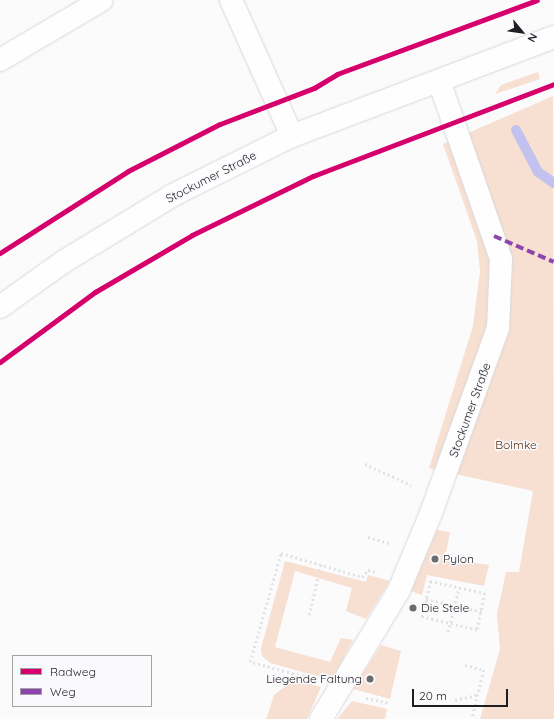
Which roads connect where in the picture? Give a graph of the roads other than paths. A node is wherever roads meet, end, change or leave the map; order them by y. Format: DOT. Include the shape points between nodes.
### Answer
graph roads {
  1 [pos="102,0"];
  2 [pos="231,0"];
  3 [pos="554,37"];
  4 [pos="0,60"];
  5 [pos="439,81"];
  6 [pos="292,136"];
  7 [pos="0,306"];
  8 [pos="321,719"];
  1 -- 4 [label="street"];
  2 -- 6 [label="street"];
  3 -- 5 [label="street, Stockumer Straße"];
  5 -- 6 [label="street, Stockumer Straße"];
  5 -- 8 [label="street, Stockumer Straße" via="501,259 498,328 402,585"];
  6 -- 7 [label="street, Stockumer Straße" via="173,195 63,262"];
}
